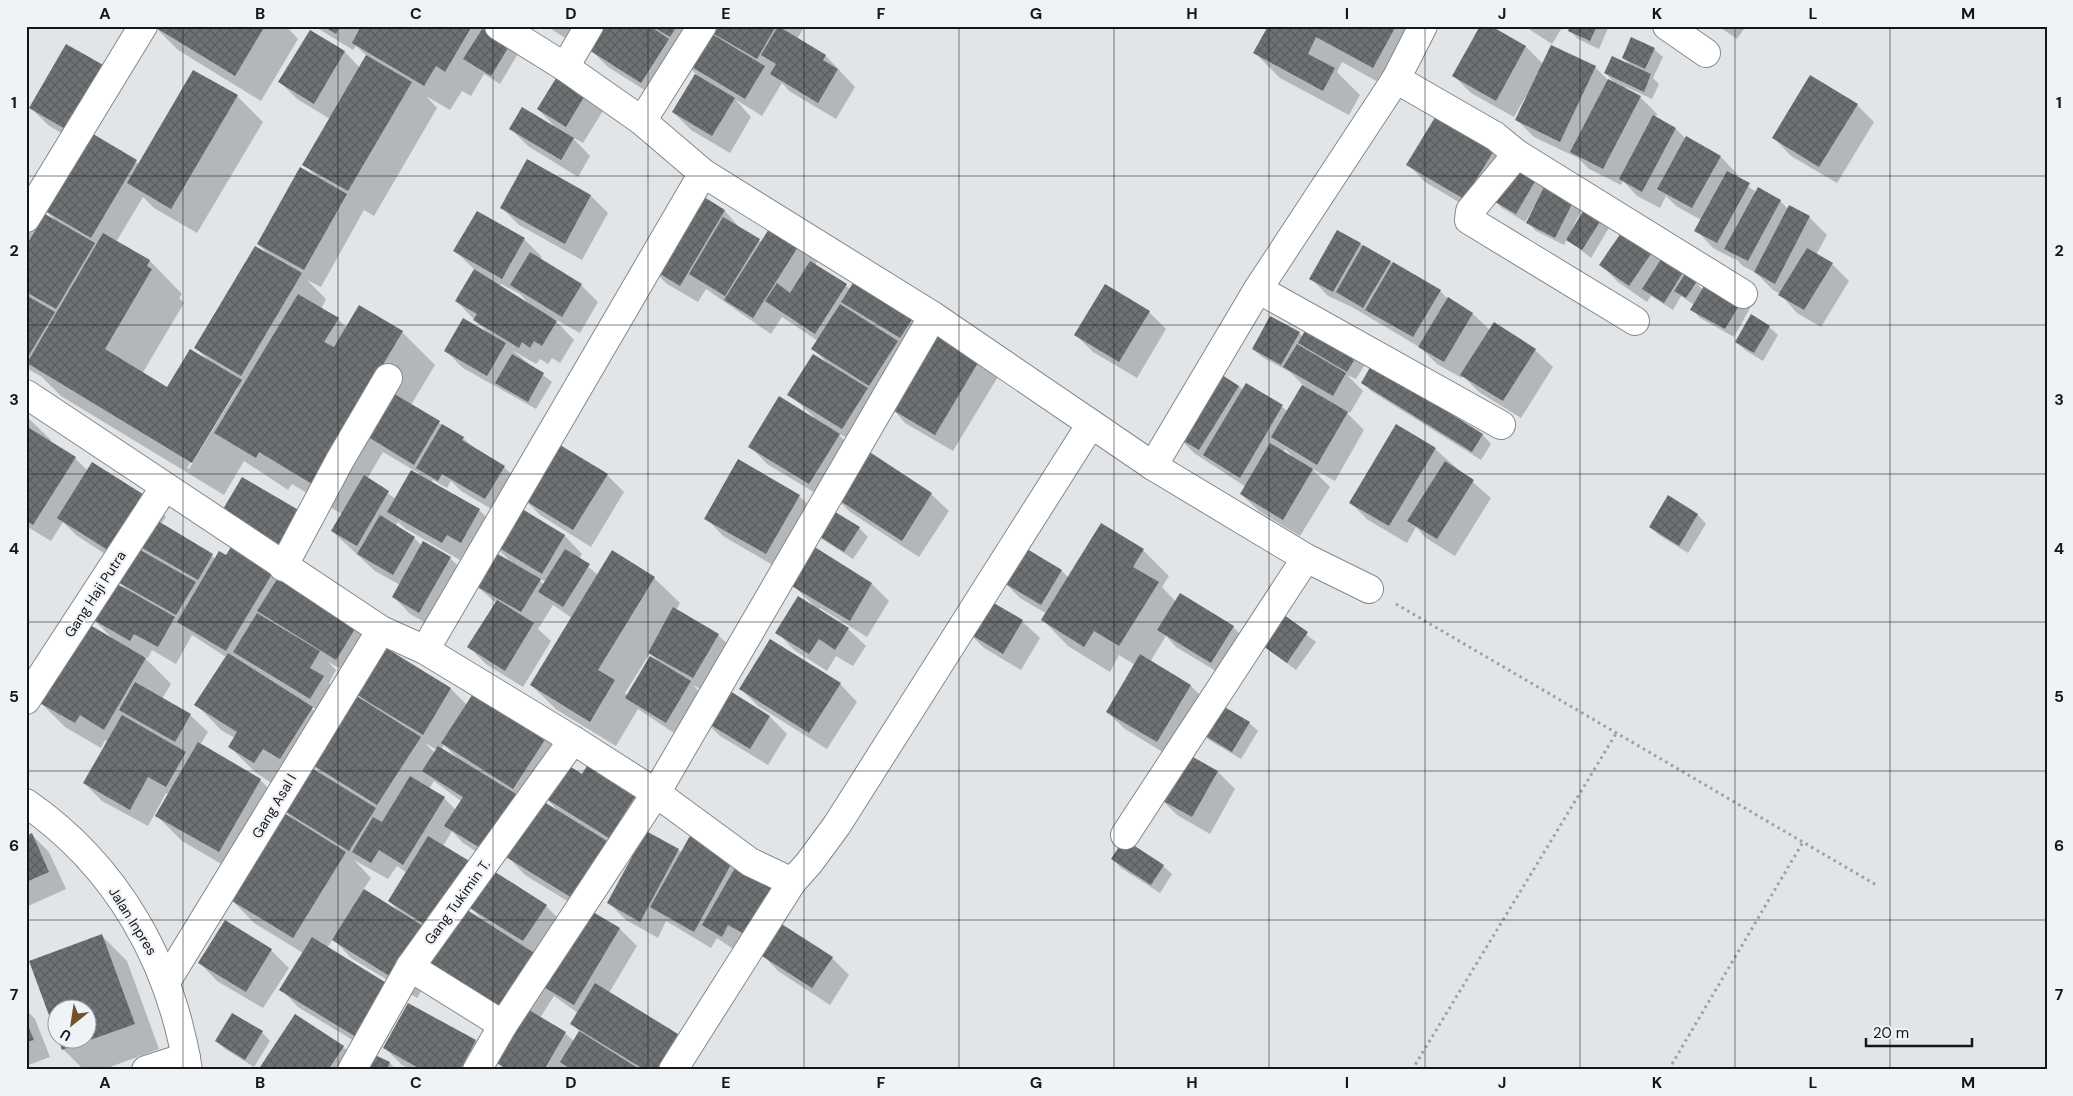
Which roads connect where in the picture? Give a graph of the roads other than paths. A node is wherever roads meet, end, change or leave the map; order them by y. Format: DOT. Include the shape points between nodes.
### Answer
graph roads {
  1 [pos="143,26"];
  2 [pos="499,26"];
  3 [pos="589,26"];
  4 [pos="702,26"];
  5 [pos="1424,26"];
  6 [pos="1668,26"];
  7 [pos="1706,53"];
  8 [pos="564,67"];
  9 [pos="1396,79"];
  10 [pos="642,121"];
  11 [pos="1517,154"];
  12 [pos="703,173"];
  13 [pos="26,218"];
  14 [pos="1258,289"];
  15 [pos="1743,294"];
  16 [pos="933,316"];
  17 [pos="1635,321"];
  18 [pos="388,378"];
  19 [pos="26,394"];
  20 [pos="1091,424"];
  21 [pos="1501,425"];
  22 [pos="1153,466"];
  23 [pos="164,488"];
  24 [pos="1306,558"];
  25 [pos="283,567"];
  26 [pos="1369,589"];
  27 [pos="381,630"];
  28 [pos="425,650"];
  29 [pos="26,700"];
  30 [pos="573,740"];
  31 [pos="656,793"];
  32 [pos="26,803"];
  33 [pos="1125,835"];
  34 [pos="792,882"];
  35 [pos="410,967"];
  36 [pos="166,982"];
  37 [pos="503,1025"];
  38 [pos="187,1063"];
  39 [pos="146,1070"];
  40 [pos="352,1070"];
  41 [pos="477,1070"];
  42 [pos="673,1070"];
  1 -- 13 [label="street"];
  2 -- 8 [label="street"];
  3 -- 8 [label="street"];
  4 -- 10 [label="street"];
  5 -- 9 [label="street"];
  6 -- 7 [label="street"];
  8 -- 10 [label="street"];
  9 -- 11 [label="street" via="1495,136"];
  9 -- 14 [label="street"];
  10 -- 12 [label="street"];
  11 -- 15 [label="street"];
  11 -- 17 [label="street" via="1470,211 1469,220"];
  12 -- 16 [label="street"];
  12 -- 28 [label="street"];
  14 -- 21 [label="street"];
  14 -- 22 [label="street"];
  16 -- 20 [label="street"];
  16 -- 31 [label="street"];
  18 -- 25 [label="street"];
  19 -- 23 [label="street"];
  20 -- 22 [label="street"];
  20 -- 34 [label="street" via="837,825"];
  22 -- 24 [label="street"];
  23 -- 25 [label="street"];
  23 -- 29 [label="street, Gang Haji Putra"];
  24 -- 26 [label="street"];
  24 -- 33 [label="street"];
  25 -- 27 [label="street"];
  27 -- 28 [label="street"];
  27 -- 36 [label="street, Gang Asal I"];
  28 -- 30 [label="street"];
  30 -- 31 [label="street"];
  30 -- 35 [label="street, Gang Tukimin T."];
  31 -- 34 [label="street" via="750,862"];
  31 -- 37 [label="street"];
  32 -- 36 [label="street, Jalan Inpres" via="85,853 119,896 150,944"];
  34 -- 42 [label="street"];
  35 -- 37 [label="street"];
  35 -- 40 [label="street, Gang Tukimin T."];
  36 -- 38 [label="street, Jalan Inpres"];
  37 -- 41 [label="street"];
  38 -- 39 [label="street"];
}
